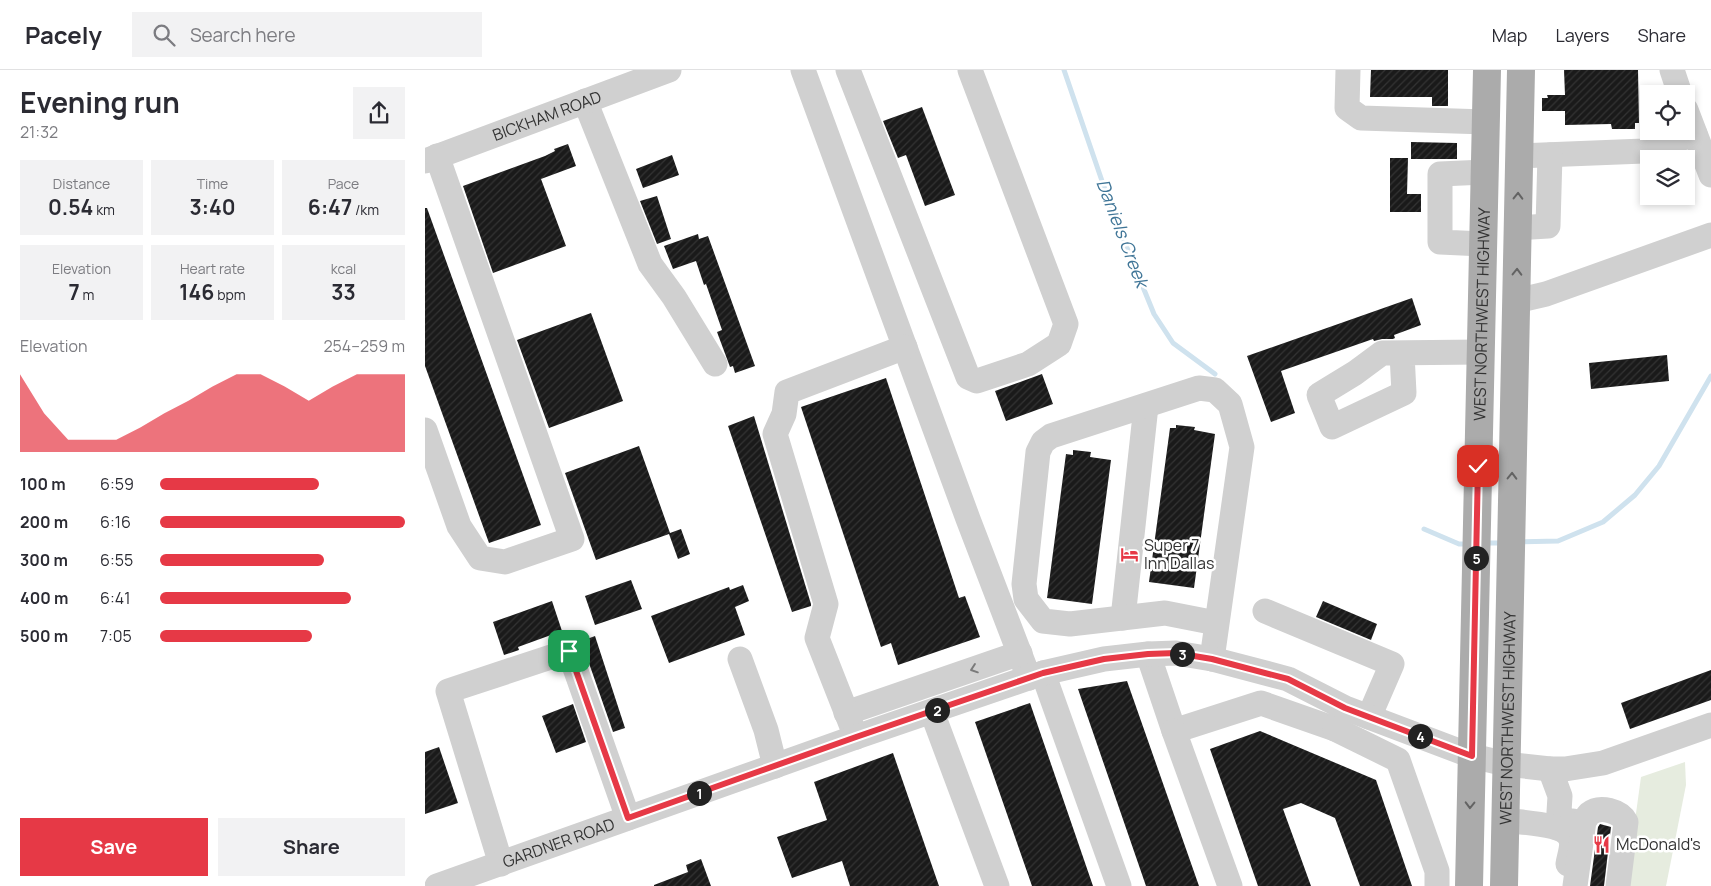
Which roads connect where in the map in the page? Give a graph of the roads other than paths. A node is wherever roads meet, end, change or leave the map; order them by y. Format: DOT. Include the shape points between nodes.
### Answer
graph roads {
  1 [pos="669,70"];
  2 [pos="803,70"];
  3 [pos="848,70"];
  4 [pos="970,70"];
  5 [pos="1348,70"];
  6 [pos="1487,70"];
  7 [pos="1521,70"];
  8 [pos="1672,70"];
  9 [pos="1677,85"];
  10 [pos="585,101"];
  11 [pos="1486,122"];
  12 [pos="1695,134"];
  13 [pos="1677,140"];
  14 [pos="1550,155"];
  15 [pos="1519,156"];
  16 [pos="431,159"];
  17 [pos="1485,172"];
  18 [pos="1711,175"];
  19 [pos="1711,235"];
  20 [pos="1517,236"];
  21 [pos="1483,244"];
  22 [pos="1516,302"];
  23 [pos="905,347"];
  24 [pos="1481,352"];
  25 [pos="1402,354"];
  26 [pos="715,364"];
  27 [pos="1146,406"];
  28 [pos="425,430"];
  29 [pos="1265,611"];
  30 [pos="1123,618"];
  31 [pos="1216,623"];
  32 [pos="1020,653"];
  33 [pos="1148,654"];
  34 [pos="740,659"];
  35 [pos="1212,659"];
  36 [pos="1036,675"];
  37 [pos="932,712"];
  38 [pos="846,713"];
  39 [pos="1369,717"];
  40 [pos="1340,718"];
  41 [pos="1711,725"];
  42 [pos="1174,731"];
  43 [pos="856,737"];
  44 [pos="1472,756"];
  45 [pos="1507,764"];
  46 [pos="775,766"];
  47 [pos="1550,769"];
  48 [pos="1589,814"];
  49 [pos="628,818"];
  50 [pos="1505,820"];
  51 [pos="1558,828"];
  52 [pos="501,864"];
  53 [pos="437,886"];
  54 [pos="997,886"];
  55 [pos="1119,886"];
  56 [pos="1230,886"];
  57 [pos="1437,886"];
  58 [pos="1469,886"];
  59 [pos="1504,886"];
  60 [pos="1565,886"];
  61 [pos="1575,886"];
  62 [pos="1618,886"];
  1 -- 10 [label="street, BICKHAM ROAD"];
  2 -- 23 [label="street"];
  3 -- 4 [label="street" via="967,377 977,381 1028,364 1059,344 1066,324"];
  5 -- 11 [label="street" via="1347,108 1361,118"];
  6 -- 11 [label="main road, WEST NORTHWEST HIGHWAY"];
  7 -- 15 [label="main road, WEST NORTHWEST HIGHWAY"];
  8 -- 9 [label="street"];
  10 -- 16 [label="street, BICKHAM ROAD"];
  10 -- 26 [label="street" via="650,264"];
  11 -- 17 [label="main road, WEST NORTHWEST HIGHWAY"];
  12 -- 18 [label="street"];
  13 -- 14 [label="street" via="1644,151"];
  14 -- 15 [label="street"];
  14 -- 20 [label="street" via="1548,226"];
  20 -- 15 [label="main road, WEST NORTHWEST HIGHWAY, one-way"];
  16 -- 28 [label="street" via="573,539 505,562 480,558 459,526"];
  17 -- 21 [label="main road, WEST NORTHWEST HIGHWAY"];
  17 -- 21 [label="street" via="1440,174 1440,242"];
  19 -- 22 [label="street"];
  20 -- 21 [label="main road"];
  22 -- 20 [label="main road, WEST NORTHWEST HIGHWAY, one-way"];
  21 -- 24 [label="main road, WEST NORTHWEST HIGHWAY"];
  45 -- 22 [label="main road, WEST NORTHWEST HIGHWAY, one-way"];
  23 -- 32 [label="street"];
  23 -- 38 [label="street" via="787,392 784,414 775,434 826,604 817,638"];
  24 -- 25 [label="street"];
  24 -- 44 [label="main road, WEST NORTHWEST HIGHWAY"];
  27 -- 30 [label="street"];
  27 -- 30 [label="street" via="1051,436 1043,442 1038,452 1025,569 1026,599 1043,621 1070,624"];
  27 -- 31 [label="street" via="1199,388 1215,390 1230,404 1242,447"];
  29 -- 39 [label="street" via="1392,664"];
  30 -- 31 [label="street" via="1165,613"];
  31 -- 35 [label="street"];
  32 -- 36 [label="street"];
  32 -- 38 [label="street, one-way"];
  33 -- 35 [label="street, GARDNER ROAD" via="1176,653"];
  33 -- 36 [label="street, GARDNER ROAD" via="1104,659"];
  33 -- 42 [label="street"];
  34 -- 46 [label="street" via="766,730"];
  35 -- 40 [label="street, GARDNER ROAD" via="1288,679"];
  36 -- 37 [label="street, GARDNER ROAD"];
  36 -- 55 [label="street"];
  37 -- 43 [label="street, GARDNER ROAD"];
  37 -- 54 [label="street"];
  38 -- 43 [label="street"];
  39 -- 40 [label="street, GARDNER ROAD"];
  39 -- 44 [label="street, GARDNER ROAD"];
  40 -- 42 [label="street" via="1261,703"];
  40 -- 57 [label="street" via="1398,760 1437,871"];
  41 -- 47 [label="street, GARDNER ROAD" via="1603,763"];
  42 -- 56 [label="street"];
  43 -- 46 [label="street, GARDNER ROAD"];
  44 -- 45 [label="street, GARDNER ROAD"];
  44 -- 58 [label="main road, WEST NORTHWEST HIGHWAY, one-way"];
  45 -- 47 [label="street, GARDNER ROAD"];
  45 -- 50 [label="main road, WEST NORTHWEST HIGHWAY"];
  46 -- 49 [label="street, GARDNER ROAD"];
  47 -- 51 [label="street" via="1560,796"];
  48 -- 51 [label="street"];
  48 -- 61 [label="street" via="1584,821"];
  48 -- 62 [label="street" via="1609,810 1623,816 1626,822"];
  49 -- 52 [label="street, GARDNER ROAD"];
  49 -- 52 [label="street" via="569,651 448,691"];
  50 -- 51 [label="street"];
  50 -- 59 [label="main road, WEST NORTHWEST HIGHWAY"];
  51 -- 60 [label="street" via="1571,840"];
  52 -- 53 [label="street, GARDNER ROAD"];
}
